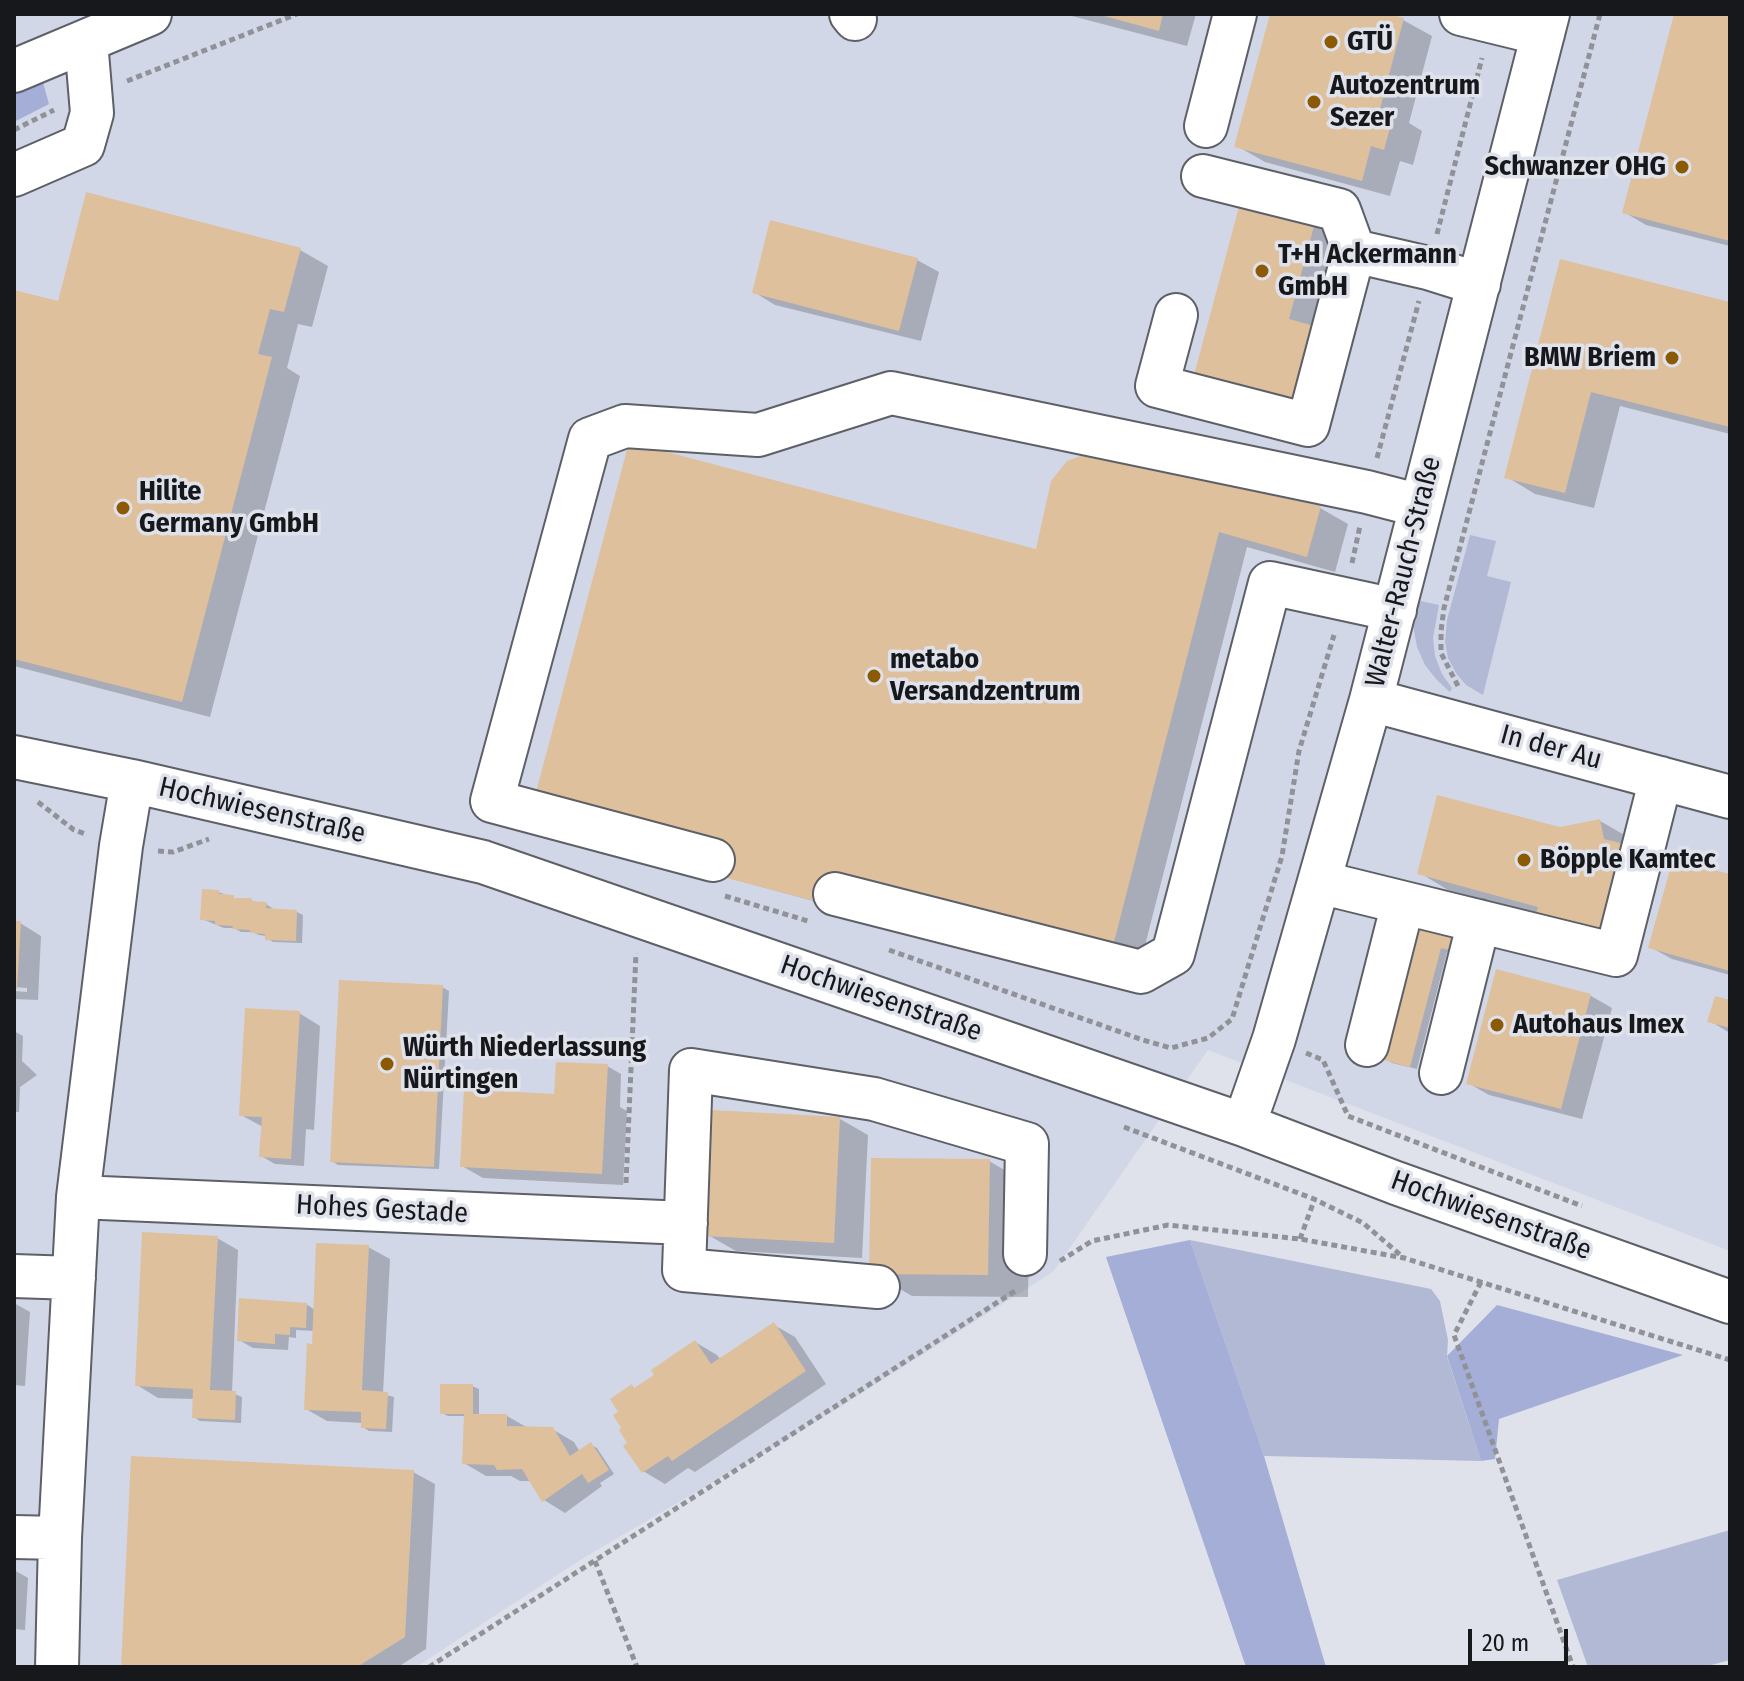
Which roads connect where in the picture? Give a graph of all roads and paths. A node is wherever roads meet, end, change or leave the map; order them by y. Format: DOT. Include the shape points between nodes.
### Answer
graph roads {
  1 [pos="297,14"];
  2 [pos="1235,14"];
  3 [pos="1461,14"];
  4 [pos="1600,14"];
  5 [pos="140,16"];
  6 [pos="1546,24"];
  7 [pos="86,41"];
  8 [pos="14,71"];
  9 [pos="91,96"];
  10 [pos="1206,126"];
  11 [pos="14,130"];
  12 [pos="14,175"];
  13 [pos="1203,176"];
  14 [pos="1354,251"];
  15 [pos="1479,284"];
  16 [pos="1176,315"];
  17 [pos="1421,506"];
  18 [pos="1395,610"];
  19 [pos="1371,700"];
  20 [pos="1475,728"];
  21 [pos="14,757"];
  22 [pos="1661,778"];
  23 [pos="132,781"];
  24 [pos="1730,797"];
  25 [pos="26,800"];
  26 [pos="213,837"];
  27 [pos="121,846"];
  28 [pos="713,860"];
  29 [pos="1319,882"];
  30 [pos="835,894"];
  31 [pos="1403,903"];
  32 [pos="1479,921"];
  33 [pos="651,957"];
  34 [pos="1367,1045"];
  35 [pos="1441,1073"];
  36 [pos="1348,1116"];
  37 [pos="1244,1125"];
  38 [pos="1123,1127"];
  39 [pos="78,1197"];
  40 [pos="1314,1199"];
  41 [pos="1583,1206"];
  42 [pos="624,1221"];
  43 [pos="686,1223"];
  44 [pos="1300,1239"];
  45 [pos="1404,1258"];
  46 [pos="1034,1268"];
  47 [pos="14,1276"];
  48 [pos="74,1278"];
  49 [pos="1481,1282"];
  50 [pos="878,1287"];
  51 [pos="1730,1302"];
  52 [pos="1730,1360"];
  53 [pos="14,1537"];
  54 [pos="60,1538"];
  55 [pos="595,1561"];
  56 [pos="57,1667"];
  57 [pos="429,1667"];
  58 [pos="637,1667"];
  59 [pos="1573,1667"];
  1 -- 9 [label="path"];
  2 -- 10 [label="street"];
  3 -- 6 [label="street"];
  4 -- 20 [label="path" via="1444,608 1441,653"];
  5 -- 7 [label="street"];
  6 -- 15 [label="street, Walter-Rauch-Straße"];
  7 -- 8 [label="street"];
  7 -- 9 [label="street"];
  9 -- 11 [label="path"];
  9 -- 12 [label="street" via="83,145"];
  13 -- 14 [label="street" via="1339,210"];
  14 -- 15 [label="street"];
  14 -- 16 [label="street" via="1308,425 1157,386"];
  15 -- 17 [label="street, Walter-Rauch-Straße"];
  17 -- 18 [label="street, Walter-Rauch-Straße"];
  17 -- 28 [label="street" via="891,393 758,435 625,426 590,439 492,801"];
  18 -- 19 [label="street, Walter-Rauch-Straße"];
  18 -- 30 [label="street" via="1270,583 1173,954 1141,972"];
  19 -- 20 [label="street, In der Au"];
  19 -- 29 [label="street, Walter-Rauch-Straße"];
  20 -- 22 [label="street, In der Au"];
  21 -- 23 [label="street, Hochwiesenstraße"];
  22 -- 24 [label="street, In der Au"];
  22 -- 32 [label="street" via="1616,955"];
  23 -- 27 [label="street"];
  23 -- 37 [label="street, Hochwiesenstraße" via="483,862"];
  25 -- 27 [label="path" via="38,802 74,830"];
  26 -- 27 [label="path" via="173,852"];
  27 -- 39 [label="street"];
  29 -- 31 [label="street"];
  29 -- 37 [label="street, Walter-Rauch-Straße"];
  31 -- 32 [label="street"];
  31 -- 34 [label="street"];
  32 -- 35 [label="street"];
  33 -- 42 [label="path" via="636,952"];
  36 -- 41 [label="path"];
  37 -- 51 [label="street, Hochwiesenstraße"];
  38 -- 40 [label="path"];
  39 -- 42 [label="street, Hohes Gestade"];
  39 -- 48 [label="street"];
  40 -- 44 [label="path"];
  40 -- 45 [label="path" via="1363,1223"];
  42 -- 43 [label="street, Hohes Gestade"];
  43 -- 46 [label="street" via="691,1070 874,1099 1027,1144"];
  43 -- 50 [label="street" via="684,1270"];
  44 -- 45 [label="path"];
  44 -- 46 [label="path" via="1168,1225 1092,1241"];
  45 -- 49 [label="path"];
  46 -- 55 [label="path"];
  47 -- 48 [label="street"];
  48 -- 54 [label="street"];
  49 -- 52 [label="path"];
  49 -- 59 [label="path" via="1454,1335"];
  53 -- 54 [label="street"];
  54 -- 56 [label="street"];
  55 -- 57 [label="path"];
  55 -- 58 [label="path"];
}
